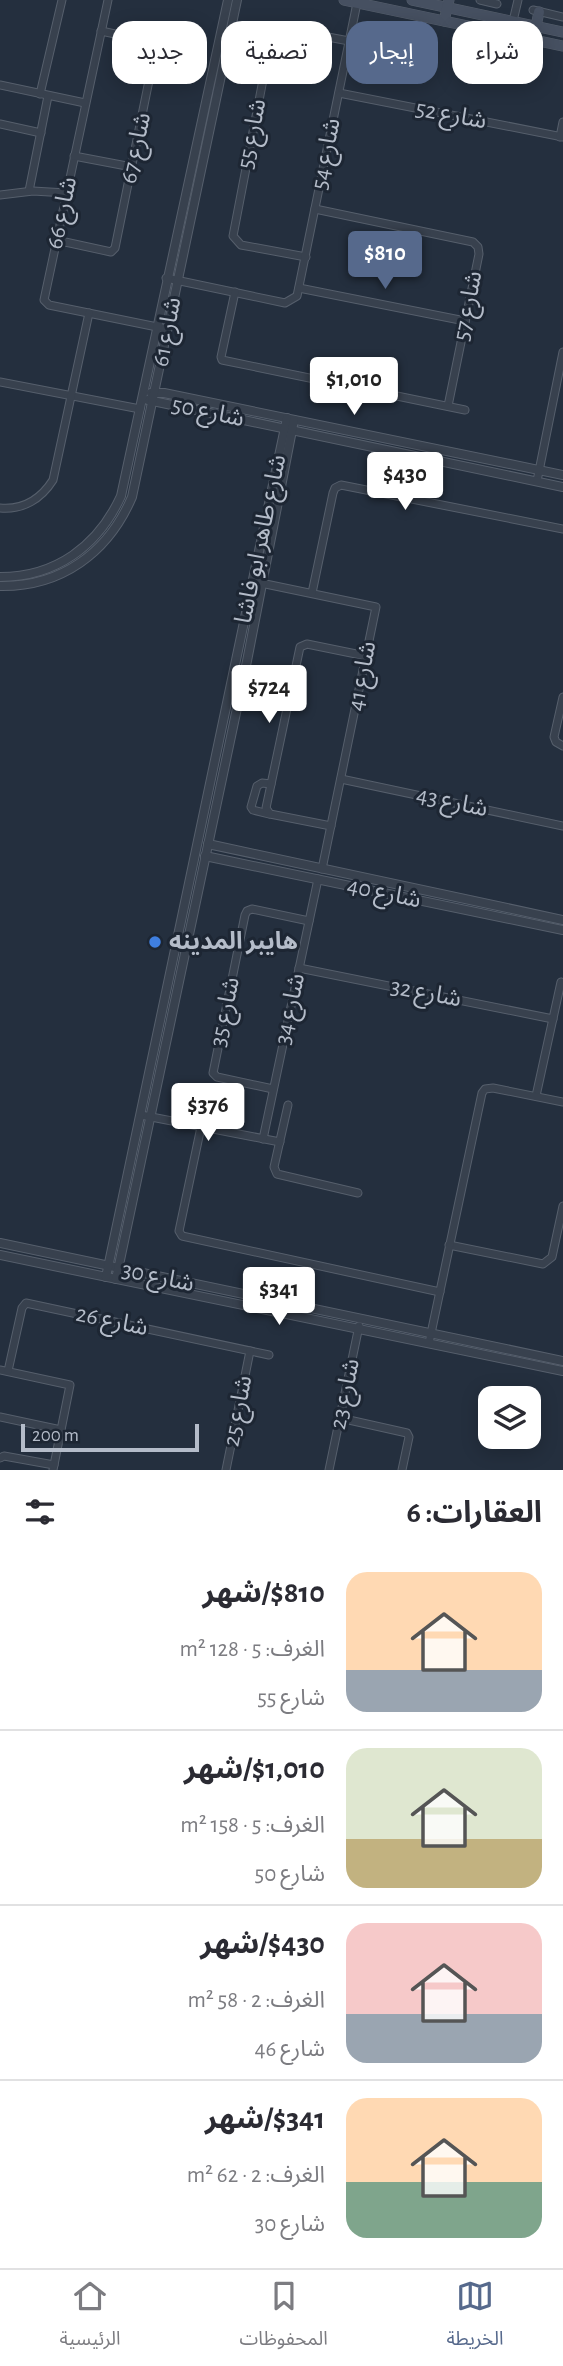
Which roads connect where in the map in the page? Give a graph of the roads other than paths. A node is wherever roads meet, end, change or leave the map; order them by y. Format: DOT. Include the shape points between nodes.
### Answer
graph roads {
  1 [pos="62,0"];
  2 [pos="108,0"];
  3 [pos="228,0"];
  4 [pos="237,0"];
  5 [pos="344,0"];
  6 [pos="412,0"];
  7 [pos="480,0"];
  8 [pos="518,0"];
  9 [pos="357,3"];
  10 [pos="448,4"];
  11 [pos="497,4"];
  12 [pos="536,11"];
  13 [pos="563,17"];
  14 [pos="353,21"];
  15 [pos="444,21"];
  16 [pos="513,21"];
  17 [pos="536,21"];
  18 [pos="543,28"];
  19 [pos="101,31"];
  20 [pos="563,32"];
  21 [pos="346,40"];
  22 [pos="563,46"];
  23 [pos="346,57"];
  24 [pos="0,85"];
  25 [pos="339,93"];
  26 [pos="44,95"];
  27 [pos="85,103"];
  28 [pos="563,122"];
  29 [pos="0,124"];
  30 [pos="41,133"];
  31 [pos="562,137"];
  32 [pos="74,156"];
  33 [pos="132,167"];
  34 [pos="29,191"];
  35 [pos="65,193"];
  36 [pos="0,195"];
  37 [pos="315,209"];
  38 [pos="56,240"];
  39 [pos="306,257"];
  40 [pos="166,278"];
  41 [pos="177,281"];
  42 [pos="299,288"];
  43 [pos="235,292"];
  44 [pos="89,313"];
  45 [pos="465,321"];
  46 [pos="155,326"];
  47 [pos="167,329"];
  48 [pos="563,352"];
  49 [pos="560,381"];
  50 [pos="0,382"];
  51 [pos="72,396"];
  52 [pos="142,396"];
  53 [pos="154,397"];
  54 [pos="448,406"];
  55 [pos="140,410"];
  56 [pos="465,410"];
  57 [pos="290,419"];
  58 [pos="288,429"];
  59 [pos="539,470"];
  60 [pos="563,475"];
  61 [pos="537,481"];
  62 [pos="563,486"];
  63 [pos="0,508"];
  64 [pos="563,529"];
  65 [pos="0,577"];
  66 [pos="257,582"];
  67 [pos="0,586"];
  68 [pos="312,593"];
  69 [pos="366,656"];
  70 [pos="563,697"];
  71 [pos="563,746"];
  72 [pos="341,779"];
  73 [pos="271,784"];
  74 [pos="270,814"];
  75 [pos="331,826"];
  76 [pos="563,826"];
  77 [pos="208,844"];
  78 [pos="205,856"];
  79 [pos="322,869"];
  80 [pos="318,879"];
  81 [pos="309,920"];
  82 [pos="563,920"];
  83 [pos="563,930"];
  84 [pos="299,968"];
  85 [pos="561,982"];
  86 [pos="553,1018"];
  87 [pos="273,1089"];
  88 [pos="536,1096"];
  89 [pos="563,1102"];
  90 [pos="288,1105"];
  91 [pos="145,1116"];
  92 [pos="266,1121"];
  93 [pos="284,1125"];
  94 [pos="201,1127"];
  95 [pos="262,1139"];
  96 [pos="280,1142"];
  97 [pos="358,1193"];
  98 [pos="563,1206"];
  99 [pos="0,1243"];
  100 [pos="449,1245"];
  101 [pos="0,1255"];
  102 [pos="113,1267"];
  103 [pos="111,1278"];
  104 [pos="440,1292"];
  105 [pos="360,1319"];
  106 [pos="358,1329"];
  107 [pos="431,1333"];
  108 [pos="429,1343"];
  109 [pos="250,1351"];
  110 [pos="269,1355"];
  111 [pos="563,1361"];
  112 [pos="4,1371"];
  113 [pos="563,1371"];
  114 [pos="0,1417"];
  115 [pos="340,1418"];
  116 [pos="61,1430"];
  117 [pos="0,1458"];
  118 [pos="26,1460"];
  119 [pos="53,1468"];
  120 [pos="24,1470"];
  121 [pos="226,1470"];
  122 [pos="329,1470"];
  123 [pos="402,1470"];
  1 -- 26 [label="street"];
  2 -- 19 [label="street, شارع 66"];
  3 -- 40 [label="street, شارع 61"];
  4 -- 41 [label="street, شارع 61"];
  5 -- 9 [label="main road"];
  6 -- 10 [label="main road"];
  7 -- 11 [label="street"];
  8 -- 16 [label="street"];
  9 -- 14 [label="street, شارع 54"];
  9 -- 15 [label="main road"];
  10 -- 15 [label="main road"];
  10 -- 16 [label="main road"];
  12 -- 13 [label="street"];
  12 -- 17 [label="main road"];
  15 -- 22 [label="main road"];
  18 -- 20 [label="main road"];
  19 -- 27 [label="street, شارع 66"];
  19 -- 33 [label="street, شارع 67" via="156,44"];
  21 -- 39 [label="street, شارع 55" via="282,29 273,34 233,236 241,245"];
  23 -- 25 [label="street, شارع 54"];
  24 -- 26 [label="street"];
  25 -- 31 [label="street, شارع 52"];
  25 -- 37 [label="street, شارع 54"];
  26 -- 27 [label="street"];
  26 -- 30 [label="street"];
  27 -- 32 [label="street, شارع 66"];
  28 -- 31 [label="street"];
  29 -- 30 [label="street"];
  30 -- 34 [label="street"];
  32 -- 33 [label="street"];
  32 -- 35 [label="street, شارع 66"];
  33 -- 38 [label="street, شارع 67" via="113,251"];
  34 -- 35 [label="street"];
  34 -- 36 [label="street"];
  35 -- 38 [label="street, شارع 66"];
  37 -- 39 [label="street, شارع 54"];
  37 -- 45 [label="street, شارع 57" via="476,244 479,254"];
  38 -- 44 [label="street, شارع 66" via="45,302"];
  39 -- 42 [label="street, شارع 54"];
  40 -- 41 [label="street"];
  40 -- 46 [label="street, شارع 61"];
  41 -- 43 [label="street"];
  41 -- 47 [label="street, شارع 61"];
  42 -- 43 [label="street" via="294,299 285,303"];
  42 -- 45 [label="street"];
  43 -- 54 [label="street" via="222,360"];
  44 -- 46 [label="street, شارع 66"];
  44 -- 51 [label="street"];
  45 -- 54 [label="street, شارع 57"];
  46 -- 47 [label="street, شارع 66"];
  46 -- 52 [label="street, شارع 61"];
  47 -- 53 [label="street, شارع 61"];
  48 -- 49 [label="street"];
  49 -- 59 [label="street"];
  50 -- 51 [label="street"];
  51 -- 55 [label="street"];
  51 -- 63 [label="street" via="57,470 48,488 23,506"];
  52 -- 53 [label="street, شارع 50"];
  52 -- 55 [label="street, شارع 61"];
  53 -- 57 [label="street, شارع 50" via="164,393"];
  53 -- 58 [label="street, شارع 50"];
  53 -- 67 [label="street, شارع 61" via="132,497 105,542 61,575 33,584"];
  54 -- 56 [label="street"];
  55 -- 65 [label="street, شارع 61" via="121,496 96,536 57,566"];
  57 -- 58 [label="street, شارع طاهر ابو فاشا"];
  57 -- 59 [label="street, شارع 50"];
  58 -- 61 [label="street, شارع 50"];
  58 -- 66 [label="street, شارع طاهر ابو فاشا"];
  59 -- 60 [label="street, شارع 50"];
  59 -- 61 [label="street"];
  61 -- 62 [label="street, شارع 50"];
  64 -- 68 [label="street" via="341,485 333,494"];
  66 -- 68 [label="street, شارع 41"];
  66 -- 77 [label="street, شارع طاهر ابو فاشا"];
  66 -- 91 [label="street, شارع طاهر ابو فاشا"];
  68 -- 69 [label="street, شارع 41" via="375,606"];
  69 -- 72 [label="street, شارع 41"];
  69 -- 73 [label="street" via="301,645"];
  70 -- 71 [label="street" via="554,737"];
  72 -- 75 [label="street, شارع 41"];
  72 -- 76 [label="street, شارع 43"];
  73 -- 74 [label="street" via="266,809"];
  73 -- 74 [label="street" via="257,786 251,807"];
  74 -- 75 [label="street"];
  75 -- 79 [label="street, شارع 41"];
  77 -- 78 [label="street, شارع طاهر ابو فاشا"];
  77 -- 79 [label="street, شارع 40"];
  78 -- 80 [label="street, شارع 40"];
  78 -- 91 [label="street, شارع طاهر ابو فاشا"];
  79 -- 82 [label="street, شارع 40"];
  80 -- 81 [label="street, شارع 34"];
  80 -- 83 [label="street, شارع 40"];
  81 -- 84 [label="street, شارع 34"];
  81 -- 87 [label="street, شارع 35" via="252,909 245,915 213,1073"];
  84 -- 86 [label="street, شارع 32"];
  84 -- 87 [label="street, شارع 34"];
  85 -- 86 [label="street"];
  86 -- 88 [label="street"];
  87 -- 92 [label="street, شارع 34"];
  88 -- 89 [label="street"];
  88 -- 100 [label="street" via="485,1089"];
  90 -- 93 [label="street"];
  91 -- 94 [label="street"];
  91 -- 102 [label="street, شارع طاهر ابو فاشا"];
  92 -- 93 [label="street"];
  92 -- 95 [label="street, شارع 34"];
  93 -- 96 [label="street"];
  94 -- 95 [label="street"];
  94 -- 104 [label="street" via="178,1231 182,1236"];
  95 -- 96 [label="street"];
  96 -- 97 [label="street" via="274,1167 279,1175"];
  98 -- 100 [label="street" via="552,1257 543,1265"];
  99 -- 102 [label="street, شارع 30"];
  100 -- 104 [label="street"];
  101 -- 103 [label="street, شارع 30"];
  102 -- 103 [label="street, شارع طاهر ابو فاشا"];
  102 -- 105 [label="street, شارع 30"];
  103 -- 106 [label="street, شارع 30"];
  104 -- 107 [label="street"];
  105 -- 106 [label="street, شارع 23"];
  105 -- 107 [label="street, شارع 30"];
  106 -- 108 [label="street, شارع 30"];
  106 -- 115 [label="street, شارع 23"];
  107 -- 108 [label="street"];
  107 -- 111 [label="street, شارع 30"];
  108 -- 113 [label="street, شارع 30"];
  109 -- 110 [label="street, شارع 26"];
  109 -- 112 [label="street, شارع 26" via="26,1303"];
  109 -- 121 [label="street, شارع 25"];
  112 -- 116 [label="street" via="70,1385"];
  114 -- 116 [label="street"];
  115 -- 122 [label="street, شارع 23"];
  115 -- 123 [label="street" via="407,1433"];
  116 -- 119 [label="street"];
  117 -- 118 [label="street"];
  118 -- 119 [label="street"];
  118 -- 120 [label="street"];
}
